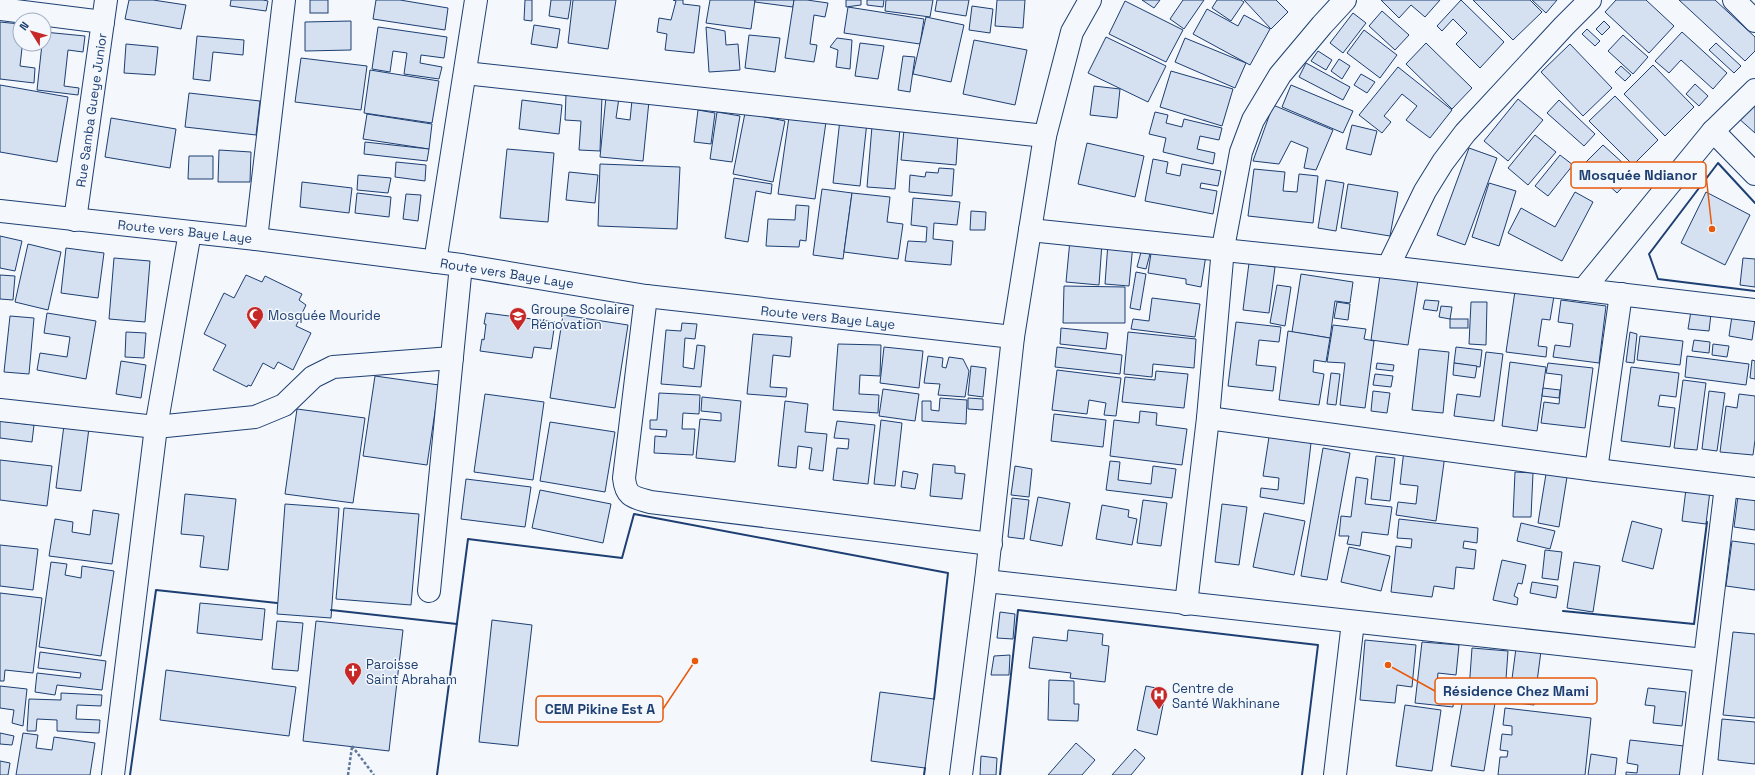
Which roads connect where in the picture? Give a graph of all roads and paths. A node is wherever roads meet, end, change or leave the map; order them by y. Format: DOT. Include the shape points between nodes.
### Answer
graph roads {
  1 [pos="106,0"];
  2 [pos="284,0"];
  3 [pos="476,0"];
  4 [pos="1345,0"];
  5 [pos="1590,0"];
  6 [pos="1734,0"];
  7 [pos="1087,1"];
  8 [pos="0,9"];
  9 [pos="1755,21"];
  10 [pos="103,22"];
  11 [pos="465,73"];
  12 [pos="1755,90"];
  13 [pos="1713,131"];
  14 [pos="1045,136"];
  15 [pos="1755,174"];
  16 [pos="0,211"];
  17 [pos="75,220"];
  18 [pos="1030,230"];
  19 [pos="190,232"];
  20 [pos="256,239"];
  21 [pos="1223,248"];
  22 [pos="435,262"];
  23 [pos="461,266"];
  24 [pos="1388,267"];
  25 [pos="1583,290"];
  26 [pos="1620,294"];
  27 [pos="646,296"];
  28 [pos="1755,310"];
  29 [pos="1013,338"];
  30 [pos="452,358"];
  31 [pos="0,410"];
  32 [pos="1208,418"];
  33 [pos="156,427"];
  34 [pos="1596,470"];
  35 [pos="1726,486"];
  36 [pos="1755,489"];
  37 [pos="990,544"];
  38 [pos="986,581"];
  39 [pos="429,591"];
  40 [pos="1186,604"];
  41 [pos="1353,622"];
  42 [pos="1704,660"];
  43 [pos="113,775"];
  44 [pos="348,775"];
  45 [pos="374,775"];
  46 [pos="961,775"];
  47 [pos="1335,775"];
  48 [pos="1691,775"];
  1 -- 10 [label="street, Rue Samba Gueye Junior"];
  2 -- 20 [label="street"];
  3 -- 11 [label="street"];
  4 -- 21 [label="street" via="1280,75 1253,120 1241,152"];
  5 -- 24 [label="street" via="1465,133 1443,162 1425,191"];
  6 -- 9 [label="street"];
  7 -- 14 [label="street" via="1072,32"];
  8 -- 10 [label="street"];
  10 -- 17 [label="street, Rue Samba Gueye Junior"];
  11 -- 14 [label="street"];
  11 -- 22 [label="street"];
  12 -- 13 [label="street"];
  13 -- 15 [label="street"];
  13 -- 25 [label="street"];
  14 -- 18 [label="street"];
  16 -- 17 [label="street, Route vers Baye Laye"];
  17 -- 19 [label="street, Route vers Baye Laye"];
  18 -- 21 [label="street"];
  18 -- 29 [label="street"];
  19 -- 20 [label="street, Route vers Baye Laye"];
  19 -- 33 [label="street"];
  20 -- 22 [label="street, Route vers Baye Laye"];
  21 -- 24 [label="street"];
  21 -- 32 [label="street"];
  22 -- 23 [label="street, Route vers Baye Laye"];
  23 -- 27 [label="street, Route vers Baye Laye"];
  23 -- 30 [label="street"];
  24 -- 25 [label="street"];
  25 -- 26 [label="street"];
  26 -- 28 [label="street"];
  26 -- 34 [label="street"];
  27 -- 29 [label="street, Route vers Baye Laye"];
  27 -- 37 [label="street" via="624,478 625,488 629,494 650,502"];
  29 -- 37 [label="street"];
  30 -- 33 [label="street" via="333,367 313,377 284,405 256,417"];
  30 -- 39 [label="street"];
  31 -- 33 [label="street"];
  32 -- 34 [label="street"];
  32 -- 40 [label="street"];
  33 -- 43 [label="street"];
  34 -- 35 [label="street"];
  35 -- 36 [label="street"];
  35 -- 42 [label="street"];
  37 -- 38 [label="street"];
  38 -- 40 [label="street"];
  38 -- 46 [label="street"];
  40 -- 41 [label="street"];
  41 -- 42 [label="street"];
  41 -- 47 [label="street"];
  42 -- 48 [label="street"];
  44 -- 45 [label="path" via="352,746"];
}
